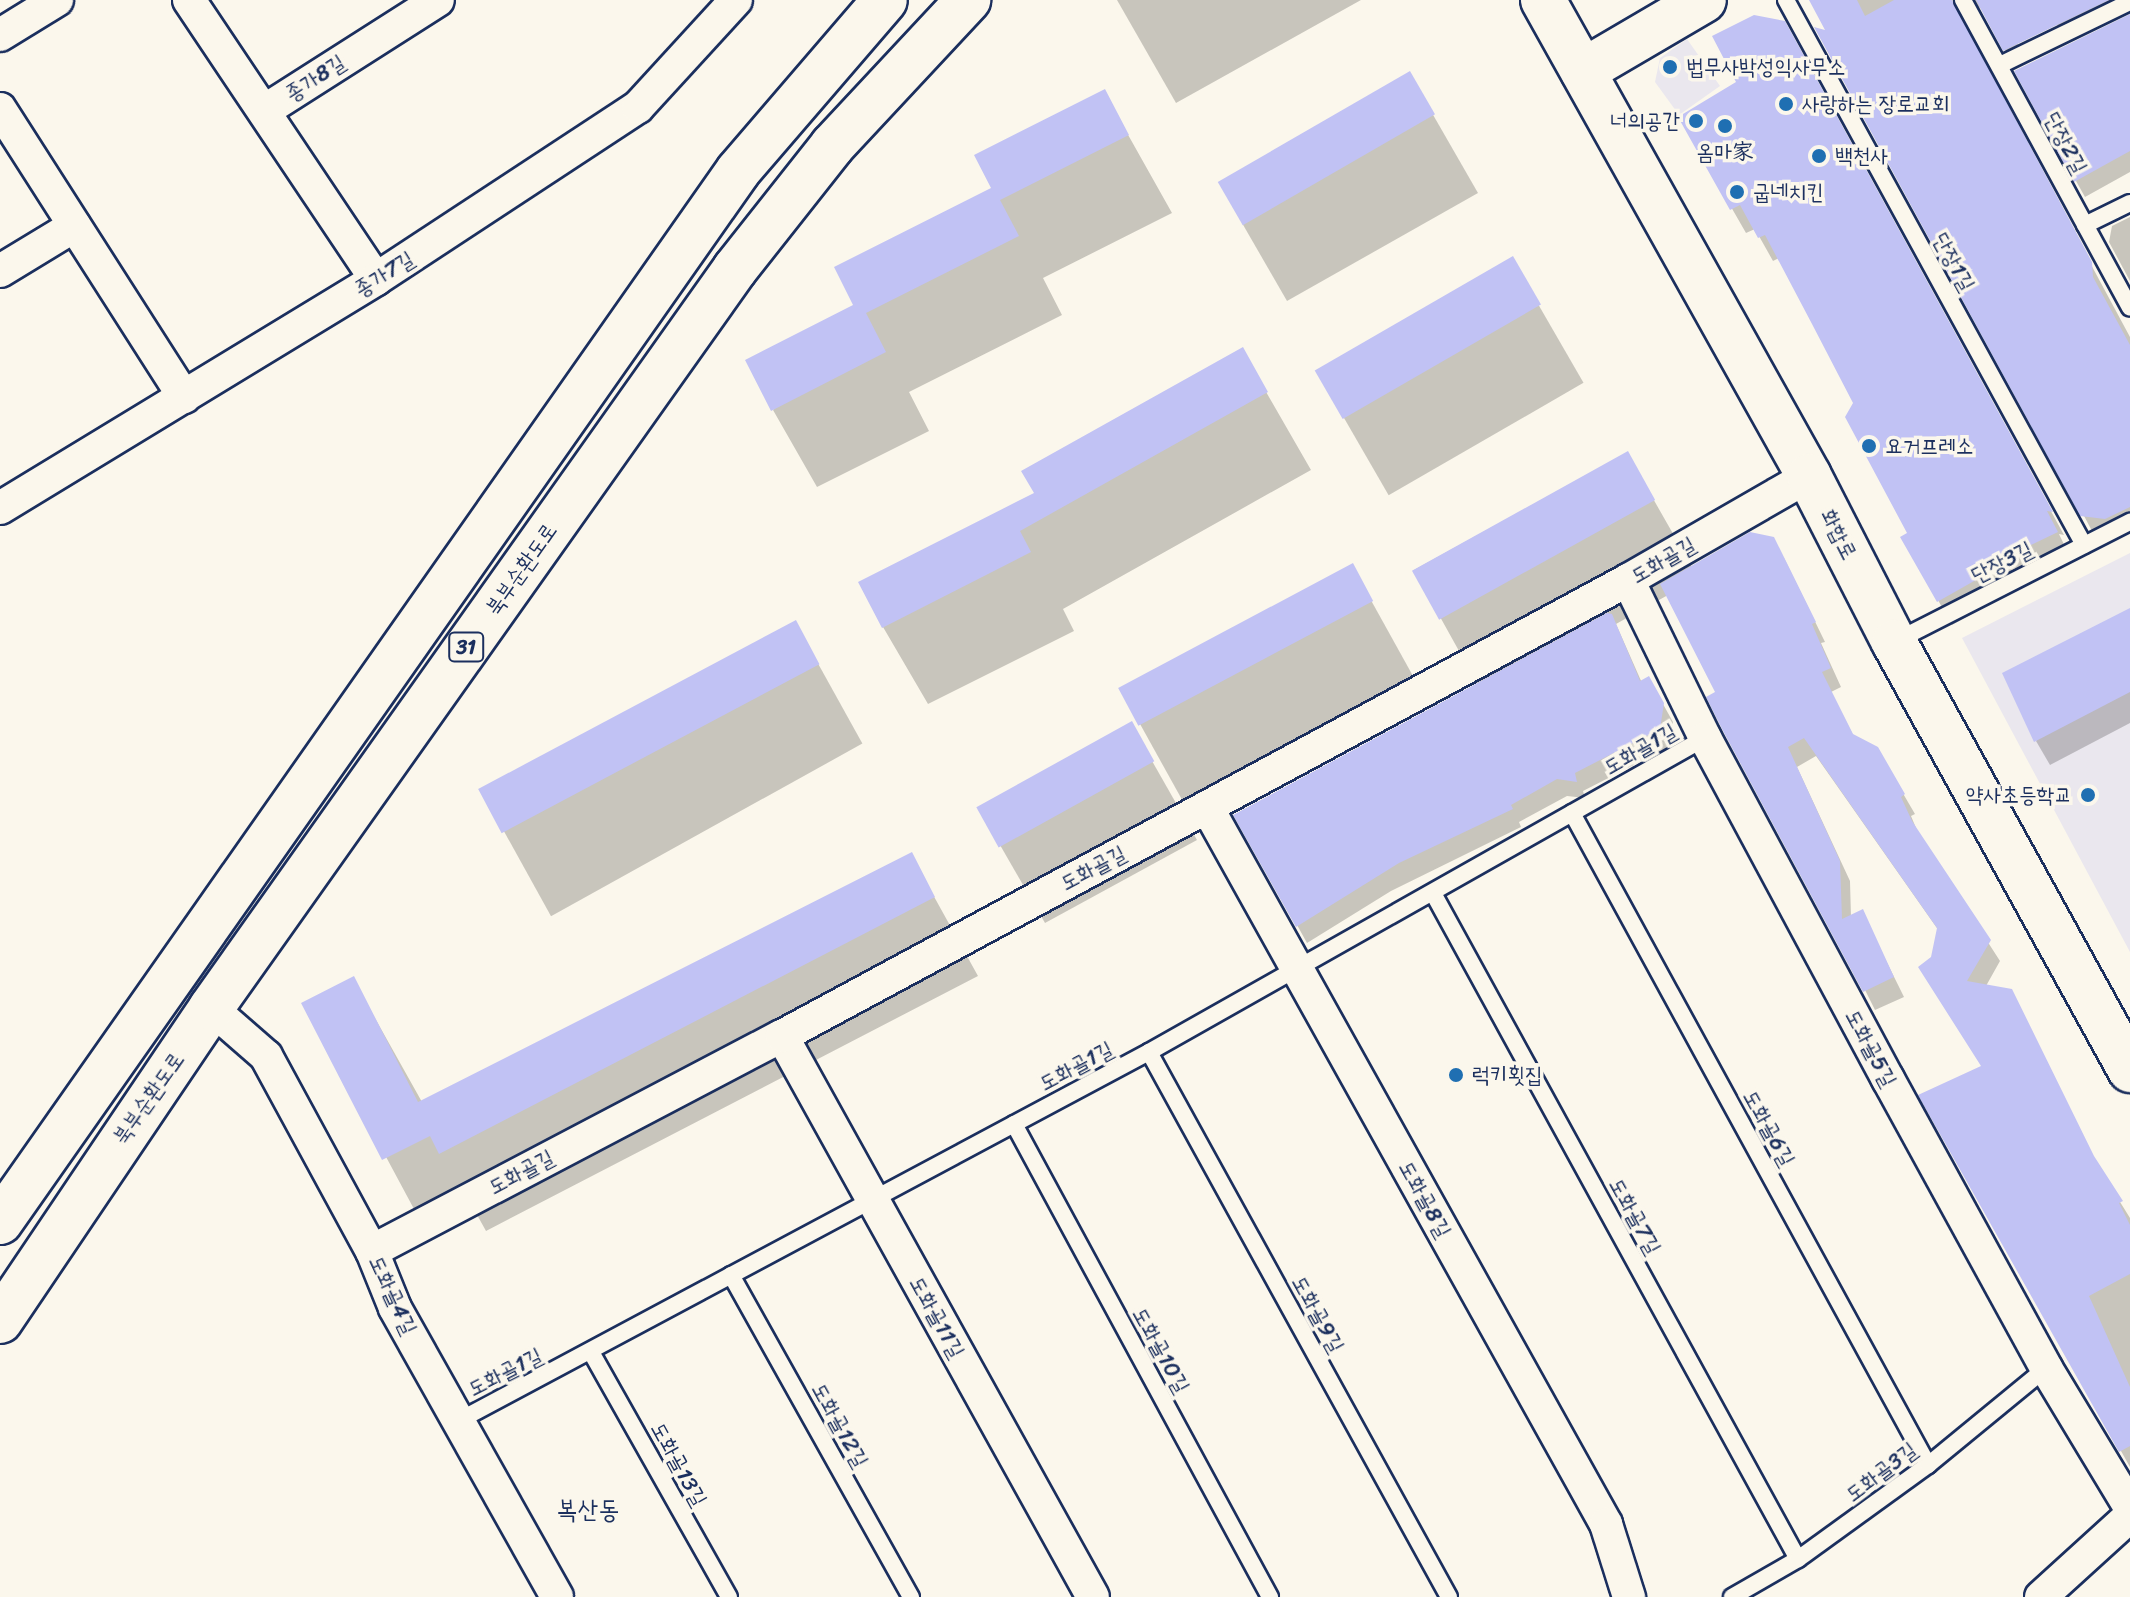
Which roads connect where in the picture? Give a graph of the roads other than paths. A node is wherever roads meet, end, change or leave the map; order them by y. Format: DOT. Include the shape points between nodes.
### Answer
graph roads {
  1 [pos="57,0"];
  2 [pos="189,0"];
  3 [pos="438,0"];
  4 [pos="736,0"];
  5 [pos="853,0"];
  6 [pos="885,0"];
  7 [pos="968,0"];
  8 [pos="998,0"];
  9 [pos="1543,0"];
  10 [pos="1704,0"];
  11 [pos="1786,0"];
  12 [pos="1963,0"];
  13 [pos="2130,2"];
  14 [pos="0,35"];
  15 [pos="2000,65"];
  16 [pos="1583,71"];
  17 [pos="0,109"];
  18 [pos="264,111"];
  19 [pos="2130,203"];
  20 [pos="2085,225"];
  21 [pos="74,226"];
  22 [pos="0,271"];
  23 [pos="376,279"];
  24 [pos="2130,308"];
  25 [pos="184,397"];
  26 [pos="1809,476"];
  27 [pos="0,508"];
  28 [pos="2130,522"];
  29 [pos="2084,545"];
  30 [pos="1628,580"];
  31 [pos="1894,642"];
  32 [pos="1705,738"];
  33 [pos="307,782"];
  34 [pos="1207,807"];
  35 [pos="350,810"];
  36 [pos="1572,813"];
  37 [pos="1433,893"];
  38 [pos="1298,970"];
  39 [pos="211,1008"];
  40 [pos="782,1036"];
  41 [pos="1149,1052"];
  42 [pos="2130,1070"];
  43 [pos="1014,1124"];
  44 [pos="872,1199"];
  45 [pos="0,1222"];
  46 [pos="372,1251"];
  47 [pos="731,1275"];
  48 [pos="0,1321"];
  49 [pos="591,1352"];
  50 [pos="2046,1368"];
  51 [pos="460,1420"];
  52 [pos="1928,1465"];
  53 [pos="2130,1507"];
  54 [pos="2130,1516"];
  55 [pos="1798,1559"];
  56 [pos="557,1597"];
  57 [pos="729,1597"];
  58 [pos="911,1597"];
  59 [pos="1093,1597"];
  60 [pos="1270,1597"];
  61 [pos="1449,1597"];
  62 [pos="1629,1597"];
  63 [pos="1732,1597"];
  64 [pos="2041,1597"];
  1 -- 14 [label="street"];
  2 -- 18 [label="street, 종가8길"];
  3 -- 18 [label="street, 종가8길"];
  4 -- 23 [label="street, 종가7길" via="638,107"];
  5 -- 33 [label="main road" via="754,115 617,304"];
  6 -- 33 [label="main road, 31" via="738,171"];
  7 -- 35 [label="main road, 북부순환도로 / 31" via="778,212"];
  8 -- 35 [label="main road" via="808,212 692,375"];
  9 -- 16 [label="main road, 화합로"];
  10 -- 16 [label="main road"];
  11 -- 29 [label="lane, 단장1길"];
  12 -- 15 [label="lane, 단장2길"];
  13 -- 15 [label="lane"];
  15 -- 20 [label="lane, 단장2길"];
  16 -- 26 [label="main road, 화합로"];
  17 -- 21 [label="street"];
  18 -- 23 [label="street"];
  19 -- 20 [label="lane"];
  20 -- 24 [label="lane, 단장2길"];
  21 -- 22 [label="street"];
  21 -- 25 [label="street"];
  23 -- 25 [label="street, 종가7길"];
  25 -- 27 [label="street, 종가7길"];
  26 -- 30 [label="street, 도화골길"];
  26 -- 31 [label="main road, 화합로"];
  28 -- 29 [label="lane, 단장3길"];
  29 -- 31 [label="lane, 단장3길"];
  30 -- 32 [label="street, 도화골5길"];
  30 -- 34 [label="street, 도화골길"];
  31 -- 42 [label="main road, 화합로"];
  32 -- 36 [label="lane, 도화골1길"];
  32 -- 50 [label="street, 도화골5길"];
  33 -- 45 [label="main road, 31"];
  34 -- 38 [label="street, 도화골8길"];
  34 -- 40 [label="street, 도화골길"];
  35 -- 39 [label="main road, 북부순환도로 / 31"];
  36 -- 37 [label="lane, 도화골1길"];
  36 -- 52 [label="lane, 도화골6길"];
  37 -- 38 [label="lane, 도화골1길"];
  37 -- 55 [label="lane, 도화골7길"];
  38 -- 41 [label="lane, 도화골1길"];
  38 -- 62 [label="street, 도화골8길" via="1606,1524"];
  39 -- 46 [label="street, 도화골4길" via="266,1056"];
  39 -- 48 [label="main road, 북부순환도로 / 31"];
  40 -- 44 [label="street, 도화골11길"];
  40 -- 46 [label="street, 도화골길"];
  41 -- 43 [label="lane, 도화골1길"];
  41 -- 61 [label="lane, 도화골9길"];
  43 -- 44 [label="lane, 도화골1길"];
  43 -- 60 [label="lane, 도화골10길"];
  44 -- 47 [label="lane, 도화골1길"];
  44 -- 59 [label="street, 도화골11길"];
  46 -- 51 [label="street, 도화골4길" via="395,1308"];
  47 -- 49 [label="lane, 도화골1길"];
  47 -- 58 [label="lane, 도화골12길"];
  49 -- 51 [label="lane, 도화골1길"];
  49 -- 57 [label="lane, 도화골13길"];
  50 -- 52 [label="lane, 도화골3길"];
  50 -- 53 [label="street, 도화골5길"];
  51 -- 56 [label="street, 도화골4길"];
  52 -- 55 [label="lane, 도화골3길"];
  54 -- 64 [label="street"];
  55 -- 63 [label="lane, 도화골3길"];
}
